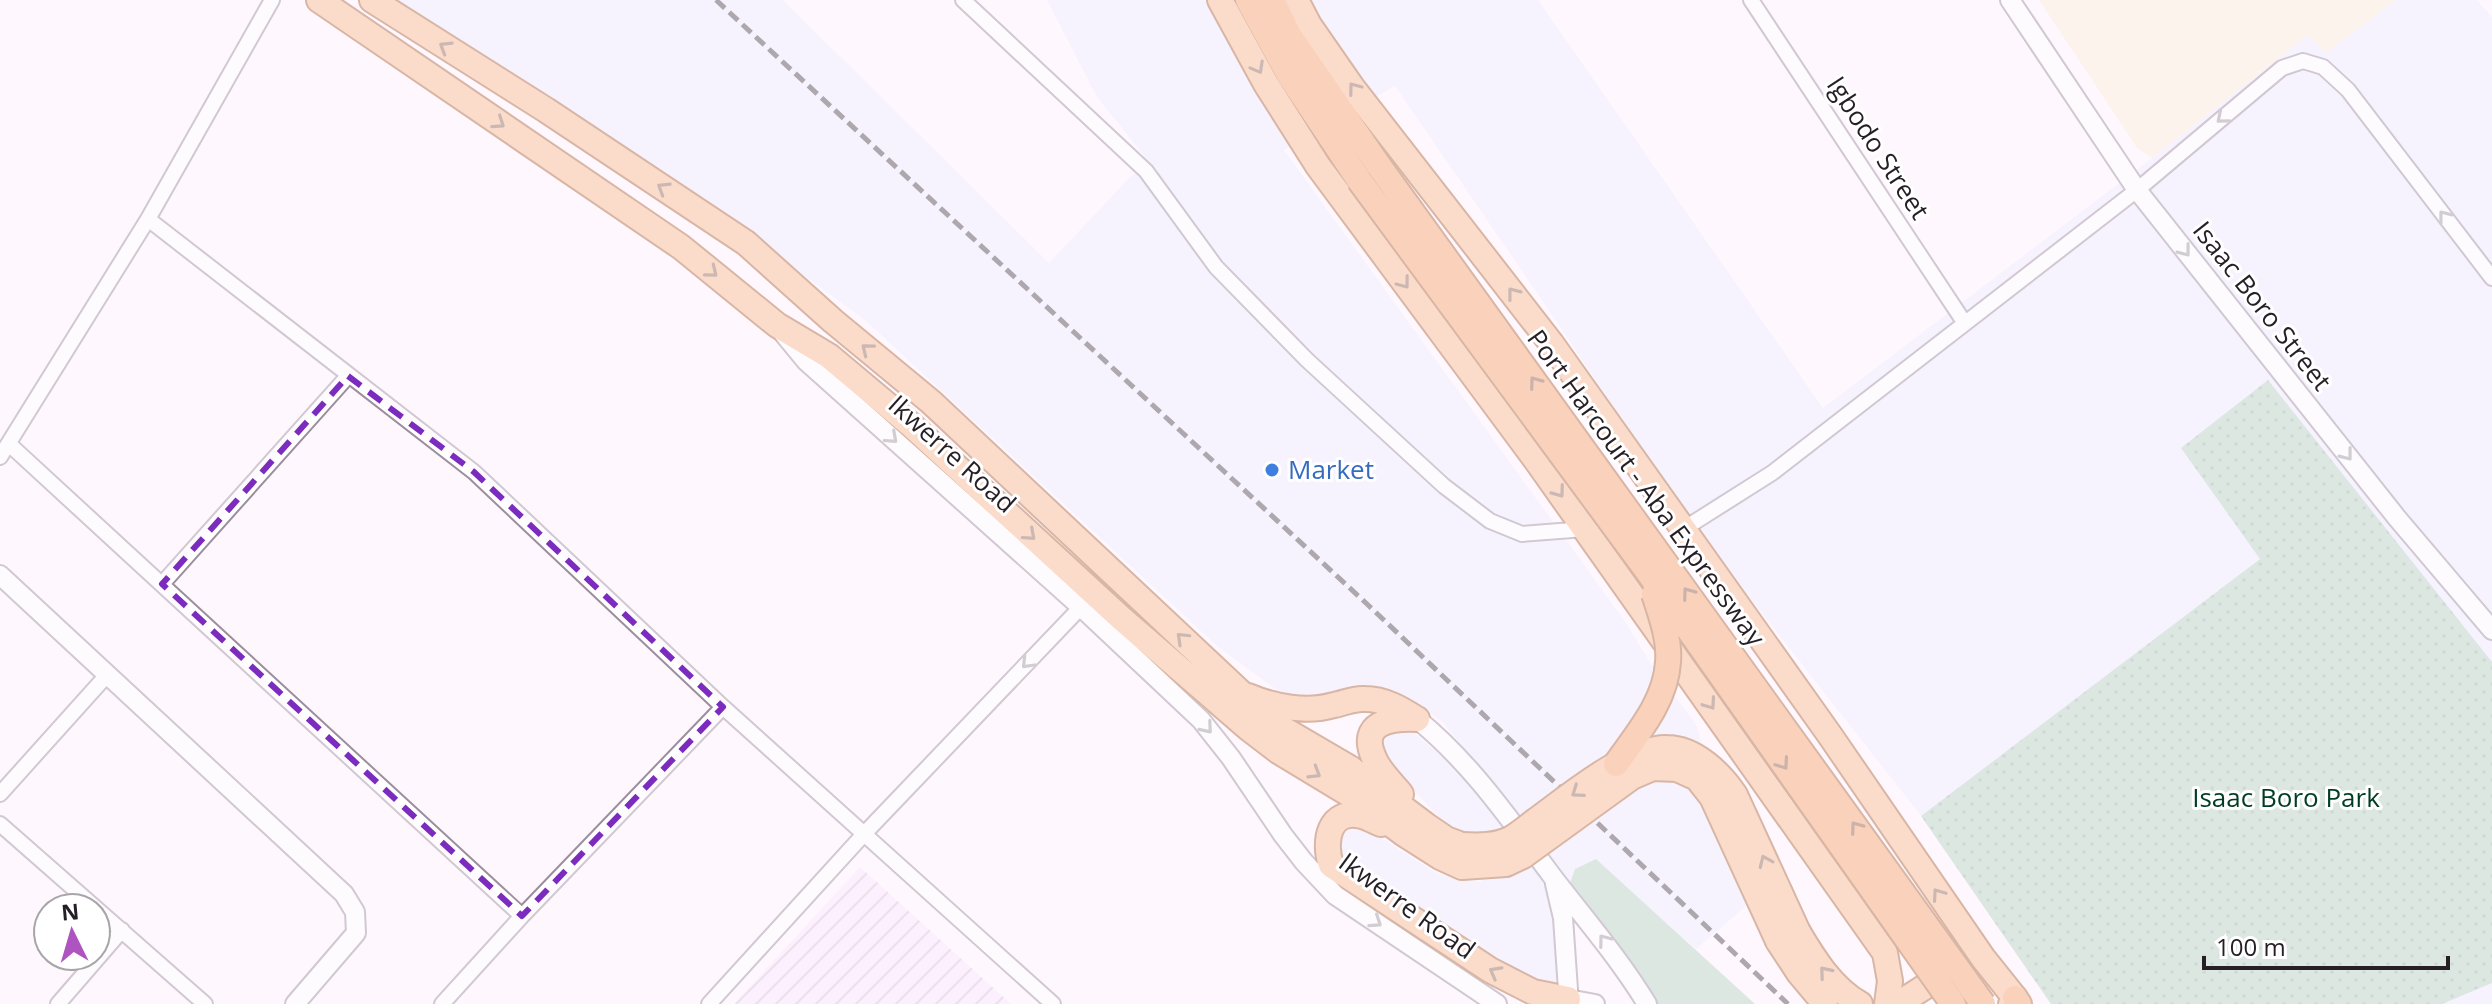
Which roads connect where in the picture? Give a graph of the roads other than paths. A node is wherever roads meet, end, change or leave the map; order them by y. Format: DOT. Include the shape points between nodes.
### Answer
graph roads {
  1 [pos="272,0"];
  2 [pos="319,0"];
  3 [pos="372,0"];
  4 [pos="963,0"];
  5 [pos="1220,0"];
  6 [pos="1248,0"];
  7 [pos="1272,0"];
  8 [pos="1296,0"];
  9 [pos="1751,0"];
  10 [pos="2010,0"];
  11 [pos="1369,173"];
  12 [pos="2137,190"];
  13 [pos="148,219"];
  14 [pos="2492,278"];
  15 [pos="1964,322"];
  16 [pos="777,325"];
  17 [pos="348,376"];
  18 [pos="931,402"];
  19 [pos="910,424"];
  20 [pos="9,444"];
  21 [pos="0,457"];
  22 [pos="963,475"];
  23 [pos="964,502"];
  24 [pos="1585,529"];
  25 [pos="1682,530"];
  26 [pos="1648,572"];
  27 [pos="1617,573"];
  28 [pos="0,575"];
  29 [pos="162,584"];
  30 [pos="1081,607"];
  31 [pos="2492,630"];
  32 [pos="107,675"];
  33 [pos="1238,692"];
  34 [pos="723,707"];
  35 [pos="1417,719"];
  36 [pos="1616,764"];
  37 [pos="0,794"];
  38 [pos="0,824"];
  39 [pos="1416,830"];
  40 [pos="864,834"];
  41 [pos="1462,856"];
  42 [pos="1553,878"];
  43 [pos="522,916"];
  44 [pos="122,930"];
  45 [pos="1788,937"];
  46 [pos="1983,958"];
  47 [pos="1568,1001"];
  48 [pos="2015,1002"];
  49 [pos="202,1003"];
  50 [pos="58,1004"];
  51 [pos="295,1004"];
  52 [pos="442,1004"];
  53 [pos="709,1004"];
  54 [pos="1053,1004"];
  55 [pos="1497,1004"];
  56 [pos="1595,1004"];
  57 [pos="1647,1004"];
  58 [pos="1825,1004"];
  59 [pos="1860,1004"];
  60 [pos="1887,1004"];
  61 [pos="1898,1004"];
  62 [pos="1953,1004"];
  63 [pos="1983,1004"];
  1 -- 13 [label="street"];
  2 -- 16 [label="main road, Ikwerre Road, one-way" via="681,247"];
  18 -- 3 [label="main road, Ikwerre Road, one-way" via="746,243"];
  4 -- 24 [label="street" via="1146,171 1226,278 1444,486 1490,521 1522,534"];
  5 -- 24 [label="main road, one-way" via="1318,166"];
  6 -- 11 [label="highway, Port Harcourt - Aba Expressway" via="1289,75"];
  7 -- 11 [label="highway, Port Harcourt - Aba Expressway"];
  25 -- 8 [label="main road, one-way" via="1551,343 1352,87"];
  9 -- 15 [label="street, Igbodo Street"];
  10 -- 12 [label="street, Isaac Boro Street"];
  11 -- 26 [label="highway, Port Harcourt - Aba Expressway, bridge"];
  63 -- 11 [label="highway, Port Harcourt - Aba Expressway, one-way, bridge"];
  14 -- 12 [label="street, one-way" via="2348,90 2323,67 2303,61 2282,68"];
  12 -- 15 [label="street"];
  12 -- 31 [label="street, Isaac Boro Street, one-way"];
  13 -- 17 [label="street"];
  13 -- 20 [label="street"];
  15 -- 25 [label="street" via="1772,473"];
  16 -- 19 [label="main road" via="829,356"];
  16 -- 23 [label="street, Ikwerre Road, one-way" via="806,361"];
  17 -- 29 [label="street"];
  17 -- 34 [label="street" via="474,472"];
  18 -- 19 [label="main road"];
  33 -- 18 [label="main road, Ikwerre Road, one-way"];
  19 -- 22 [label="main road"];
  20 -- 21 [label="street"];
  20 -- 29 [label="street"];
  22 -- 23 [label="main road"];
  22 -- 39 [label="main road, one-way" via="1248,728 1278,751"];
  23 -- 30 [label="street, Ikwerre Road"];
  24 -- 27 [label="main road"];
  25 -- 27 [label="main road"];
  46 -- 25 [label="main road, one-way"];
  26 -- 36 [label="highway, bridge" via="1666,633 1668,663 1647,722"];
  26 -- 62 [label="highway, Port Harcourt - Aba Expressway, one-way, bridge"];
  27 -- 60 [label="main road, one-way" via="1885,953"];
  28 -- 32 [label="street"];
  29 -- 43 [label="street"];
  30 -- 40 [label="street, one-way"];
  30 -- 55 [label="street, Ikwerre Road, one-way" via="1201,720 1283,835 1335,895"];
  32 -- 37 [label="street"];
  32 -- 51 [label="street" via="344,894 355,912 356,933"];
  33 -- 35 [label="main road" via="1291,708 1366,699 1394,705"];
  33 -- 39 [label="main road, Ikwerre Road" via="1273,723 1350,768"];
  34 -- 40 [label="street"];
  34 -- 43 [label="street"];
  35 -- 39 [label="main road" via="1384,721 1370,742 1374,760"];
  35 -- 42 [label="street" via="1448,744 1498,802"];
  36 -- 41 [label="main road, one-way, bridge" via="1510,839"];
  45 -- 36 [label="main road, one-way, bridge" via="1735,795 1724,779 1696,758 1667,748"];
  38 -- 44 [label="street"];
  39 -- 41 [label="main road" via="1440,857"];
  47 -- 39 [label="main road, one-way" via="1533,992 1490,970 1331,865 1327,836 1340,819 1361,816"];
  40 -- 53 [label="street"];
  40 -- 54 [label="street"];
  41 -- 45 [label="main road, bridge" via="1506,864 1632,777 1653,768 1677,769 1697,778 1712,797"];
  42 -- 47 [label="street" via="1563,918"];
  57 -- 42 [label="street, one-way"];
  43 -- 52 [label="street"];
  44 -- 49 [label="street"];
  44 -- 50 [label="street"];
  45 -- 58 [label="main road" via="1799,973"];
  59 -- 45 [label="main road, one-way"];
  46 -- 48 [label="main road"];
  46 -- 61 [label="main road" via="1962,964"];
  47 -- 56 [label="street"];
}
